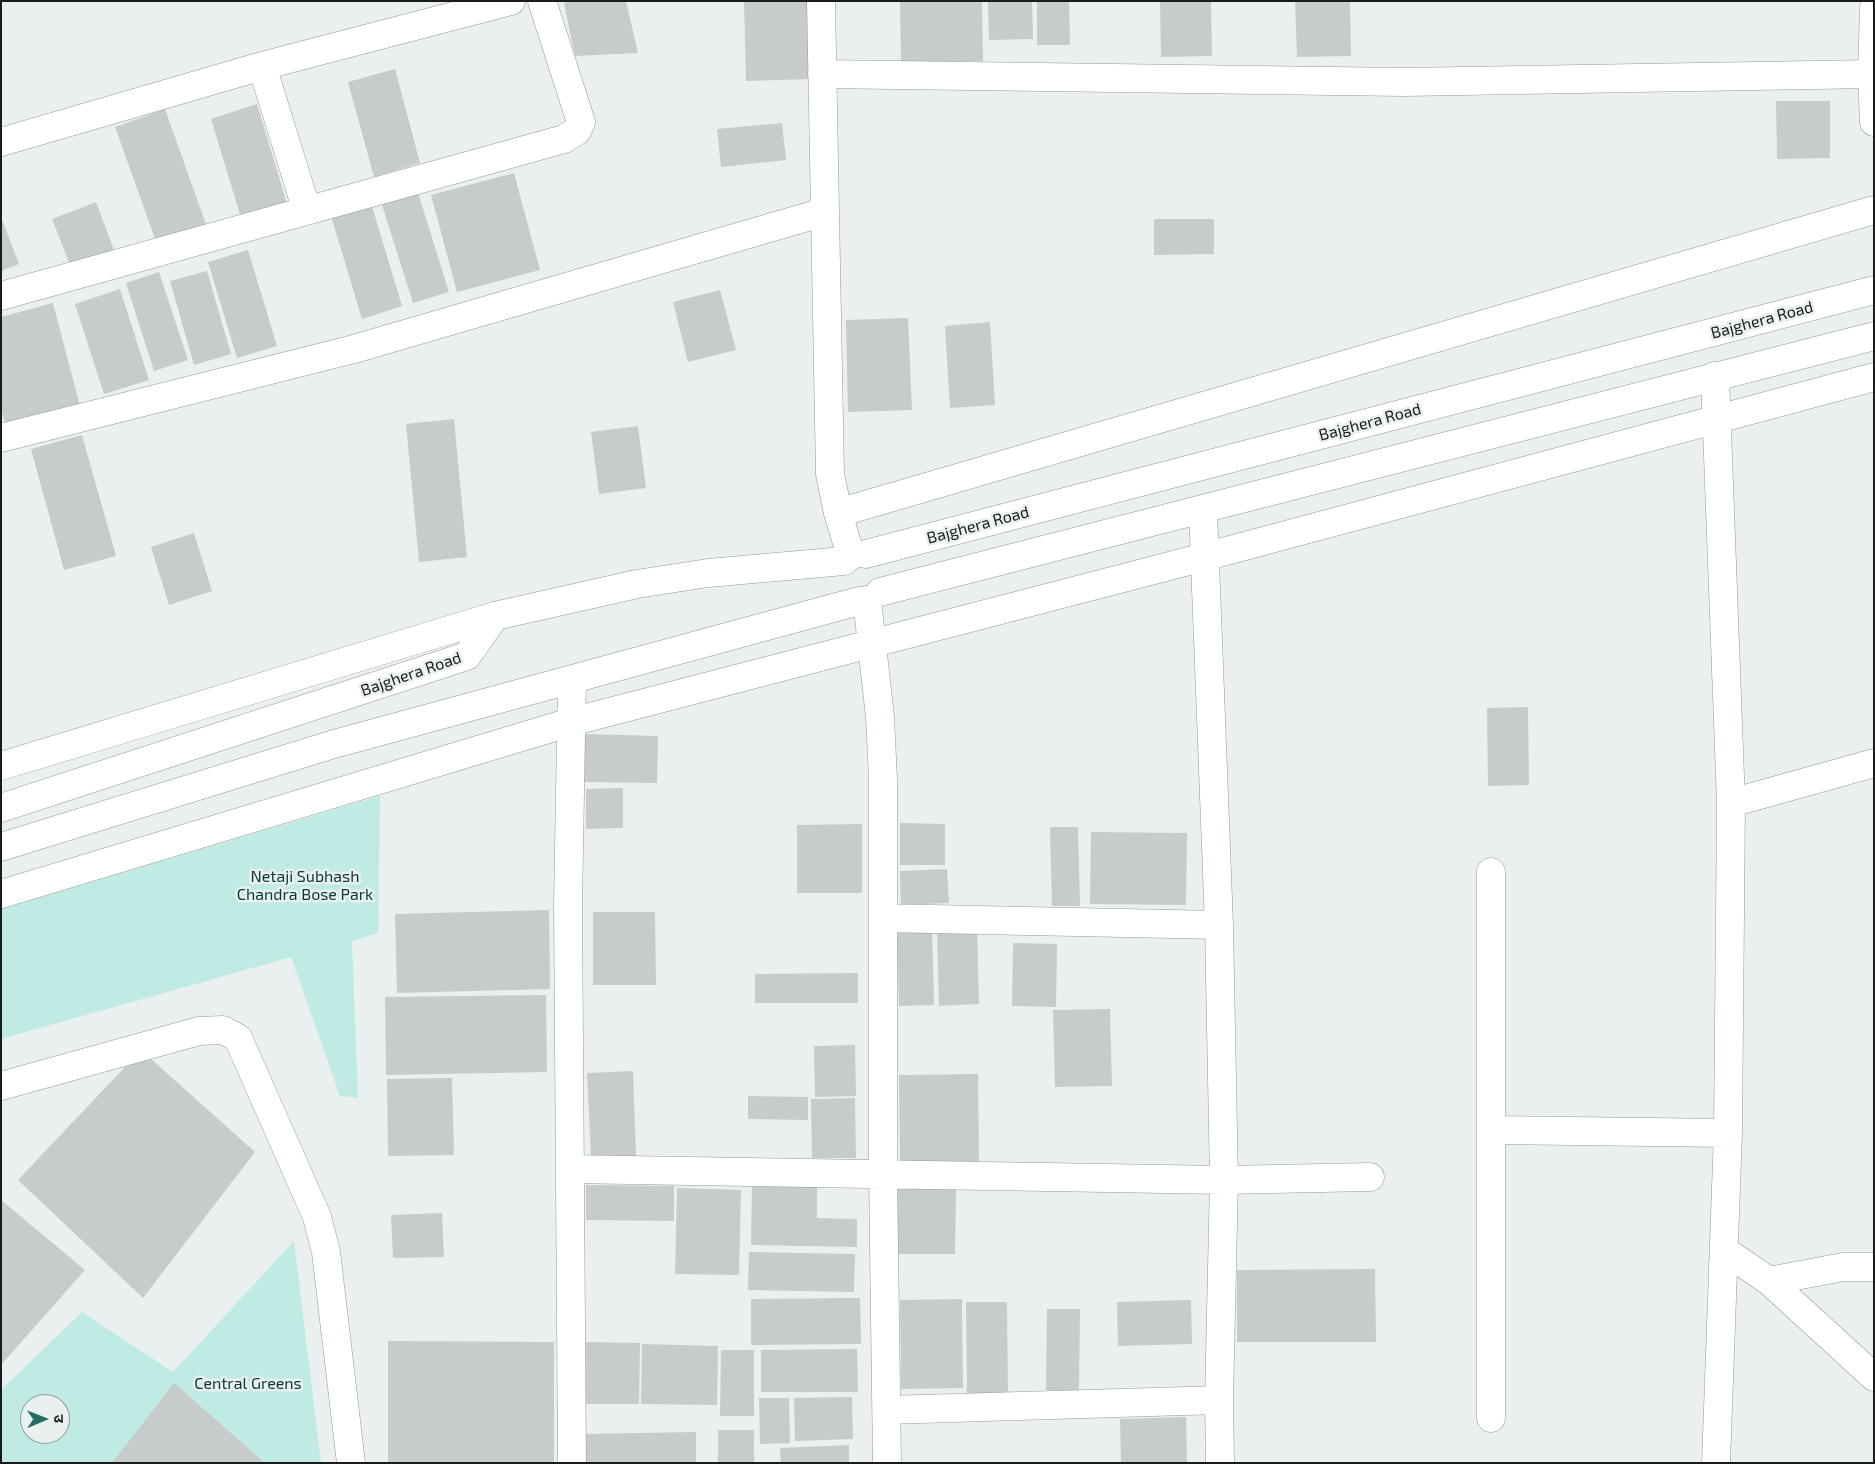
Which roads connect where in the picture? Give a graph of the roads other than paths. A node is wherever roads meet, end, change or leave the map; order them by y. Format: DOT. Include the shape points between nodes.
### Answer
graph roads {
  1 [pos="510,1"];
  2 [pos="542,1"];
  3 [pos="821,1"];
  4 [pos="1874,8"];
  5 [pos="262,66"];
  6 [pos="822,74"];
  7 [pos="1872,74"];
  8 [pos="1874,122"];
  9 [pos="1,142"];
  10 [pos="307,210"];
  11 [pos="1874,210"];
  12 [pos="824,212"];
  13 [pos="1874,290"];
  14 [pos="1,296"];
  15 [pos="1874,336"];
  16 [pos="1715,376"];
  17 [pos="1874,377"];
  18 [pos="1717,418"];
  19 [pos="1,438"];
  20 [pos="1203,510"];
  21 [pos="838,513"];
  22 [pos="854,557"];
  23 [pos="1204,558"];
  24 [pos="869,598"];
  25 [pos="495,616"];
  26 [pos="872,643"];
  27 [pos="572,680"];
  28 [pos="571,722"];
  29 [pos="1874,762"];
  30 [pos="1,766"];
  31 [pos="1731,803"];
  32 [pos="1,808"];
  33 [pos="1,846"];
  34 [pos="1491,872"];
  35 [pos="1,894"];
  36 [pos="883,918"];
  37 [pos="1219,925"];
  38 [pos="1,1086"];
  39 [pos="1492,1130"];
  40 [pos="1728,1133"];
  41 [pos="570,1169"];
  42 [pos="883,1174"];
  43 [pos="1370,1177"];
  44 [pos="1224,1180"];
  45 [pos="1724,1252"];
  46 [pos="1874,1267"];
  47 [pos="1770,1281"];
  48 [pos="1874,1377"];
  49 [pos="1219,1400"];
  50 [pos="887,1410"];
  51 [pos="1491,1418"];
  52 [pos="351,1463"];
  53 [pos="572,1463"];
  54 [pos="887,1463"];
  55 [pos="1220,1463"];
  56 [pos="1716,1463"];
  1 -- 5 [label="street"];
  2 -- 10 [label="street" via="579,114 577,131 564,139"];
  3 -- 6 [label="street"];
  4 -- 7 [label="street"];
  5 -- 9 [label="street"];
  5 -- 10 [label="street"];
  6 -- 7 [label="street" via="1404,82"];
  6 -- 12 [label="street"];
  7 -- 8 [label="street"];
  10 -- 14 [label="street"];
  11 -- 21 [label="street"];
  12 -- 19 [label="street" via="354,349"];
  12 -- 21 [label="street" via="830,474"];
  13 -- 22 [label="street, Bajghera Road"];
  15 -- 16 [label="street"];
  16 -- 18 [label="street"];
  16 -- 20 [label="street"];
  17 -- 18 [label="street"];
  18 -- 23 [label="street"];
  18 -- 31 [label="street"];
  20 -- 23 [label="street"];
  20 -- 24 [label="street"];
  21 -- 22 [label="street"];
  22 -- 24 [label="street" via="838,574 841,589 845,595"];
  22 -- 24 [label="street" via="880,562 884,569 884,585"];
  22 -- 25 [label="street, Bajghera Road" via="638,584"];
  23 -- 26 [label="street"];
  23 -- 37 [label="street"];
  24 -- 26 [label="street"];
  24 -- 27 [label="street"];
  25 -- 30 [label="street"];
  25 -- 32 [label="street, Bajghera Road" via="466,656"];
  26 -- 28 [label="street"];
  26 -- 36 [label="street" via="880,717"];
  27 -- 28 [label="street"];
  27 -- 33 [label="street" via="334,744"];
  28 -- 35 [label="street"];
  28 -- 41 [label="street" via="568,905"];
  29 -- 31 [label="street"];
  31 -- 40 [label="street"];
  34 -- 39 [label="street"];
  36 -- 37 [label="street"];
  36 -- 42 [label="street"];
  37 -- 44 [label="street"];
  38 -- 52 [label="street" via="199,1031 222,1030 238,1038 318,1217 326,1252"];
  39 -- 40 [label="street"];
  39 -- 51 [label="street"];
  40 -- 45 [label="street"];
  41 -- 42 [label="street"];
  41 -- 53 [label="street"];
  42 -- 44 [label="street"];
  42 -- 50 [label="street"];
  43 -- 44 [label="street"];
  44 -- 49 [label="street"];
  45 -- 47 [label="street"];
  45 -- 56 [label="street"];
  46 -- 47 [label="street" via="1843,1266"];
  47 -- 48 [label="street"];
  49 -- 50 [label="street"];
  49 -- 55 [label="street"];
  50 -- 54 [label="street"];
}
